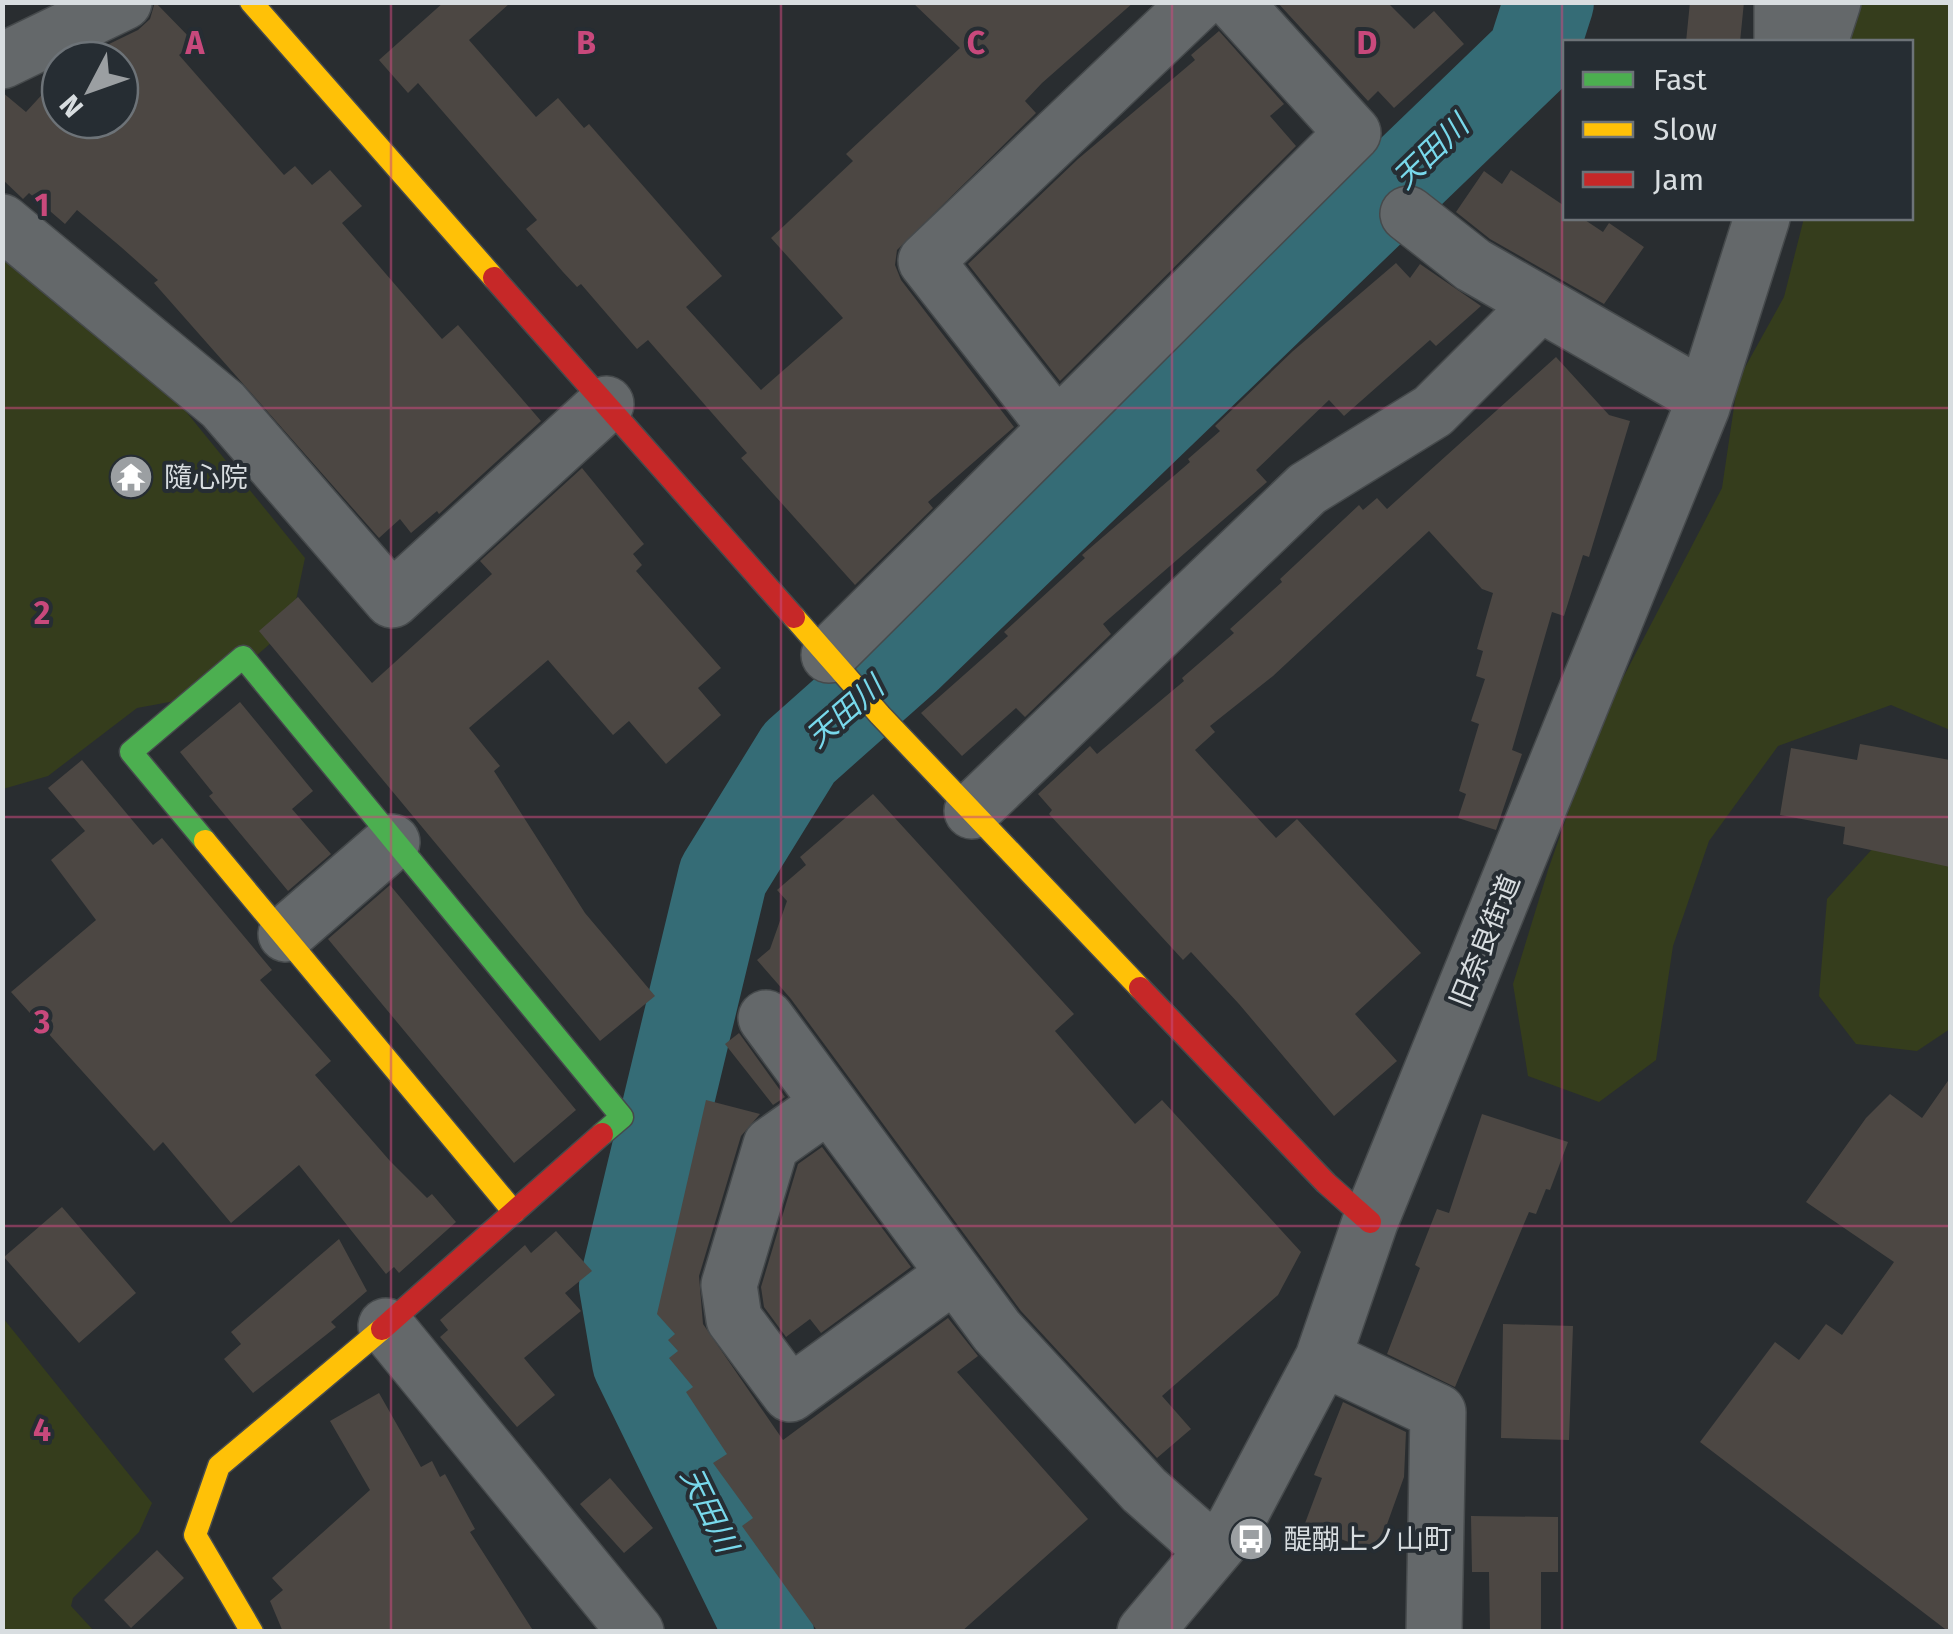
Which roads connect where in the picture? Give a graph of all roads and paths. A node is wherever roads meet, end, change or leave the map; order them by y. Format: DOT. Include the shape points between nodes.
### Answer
graph roads {
  1 [pos="124,2"];
  2 [pos="252,2"];
  3 [pos="1198,2"];
  4 [pos="1234,2"];
  5 [pos="1782,2"];
  6 [pos="1834,2"];
  7 [pos="1782,40"];
  8 [pos="1821,40"];
  9 [pos="2,61"];
  10 [pos="1408,214"];
  11 [pos="1761,220"];
  12 [pos="2,222"];
  13 [pos="1540,304"];
  14 [pos="1704,398"];
  15 [pos="606,404"];
  16 [pos="1056,427"];
  17 [pos="829,655"];
  18 [pos="972,811"];
  19 [pos="392,842"];
  20 [pos="286,934"];
  21 [pos="766,1018"];
  22 [pos="829,1104"];
  23 [pos="514,1212"];
  24 [pos="1370,1222"];
  25 [pos="955,1274"];
  26 [pos="386,1326"];
  27 [pos="1323,1358"];
  28 [pos="1214,1551"];
  29 [pos="252,1632"];
  30 [pos="636,1632"];
  31 [pos="1146,1632"];
  32 [pos="1434,1632"];
  1 -- 9 [label="street"];
  2 -- 15 [label="street"];
  3 -- 16 [label="street" via="926,261"];
  4 -- 16 [label="street" via="1353,133"];
  5 -- 7 [label="street"];
  6 -- 8 [label="street"];
  10 -- 13 [label="street" via="1473,265"];
  11 -- 14 [label="street, 旧奈良街道"];
  12 -- 15 [label="street" via="224,406 392,600"];
  13 -- 14 [label="street"];
  13 -- 18 [label="street" via="1433,411 1307,489"];
  14 -- 24 [label="street, 旧奈良街道"];
  15 -- 17 [label="street"];
  16 -- 17 [label="street"];
  17 -- 18 [label="street"];
  18 -- 24 [label="street"];
  19 -- 20 [label="street"];
  19 -- 20 [label="street" via="244,657 131,752"];
  19 -- 23 [label="street" via="622,1117"];
  20 -- 23 [label="street"];
  21 -- 22 [label="street"];
  22 -- 25 [label="street"];
  22 -- 25 [label="street" via="770,1146 729,1286 734,1319 790,1394"];
  23 -- 26 [label="street"];
  24 -- 27 [label="street, 旧奈良街道"];
  25 -- 28 [label="street" via="997,1331 1144,1490"];
  26 -- 29 [label="street" via="219,1466 196,1534"];
  26 -- 30 [label="street"];
  27 -- 28 [label="street, 旧奈良街道" via="1234,1526"];
  27 -- 32 [label="street" via="1438,1412"];
  28 -- 31 [label="street, 旧奈良街道"];
}
